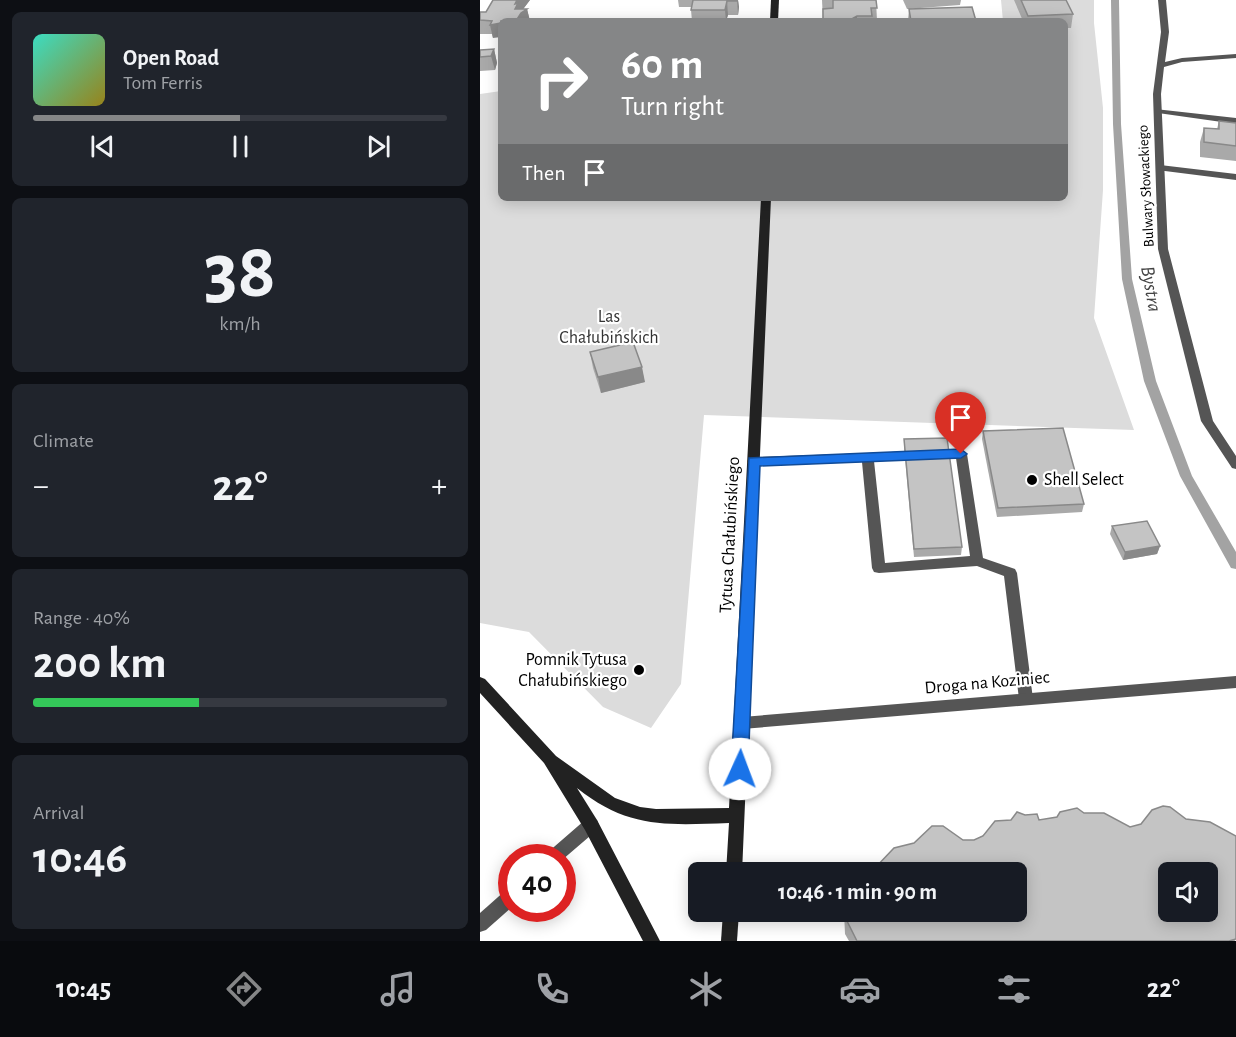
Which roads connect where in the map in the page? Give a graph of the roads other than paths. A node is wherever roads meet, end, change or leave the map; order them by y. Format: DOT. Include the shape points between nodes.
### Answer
graph roads {
  1 [pos="775,0"];
  2 [pos="1162,0"];
  3 [pos="774,18"];
  4 [pos="1236,56"];
  5 [pos="1161,65"];
  6 [pos="1158,111"];
  7 [pos="1236,121"];
  8 [pos="1160,168"];
  9 [pos="1236,177"];
  10 [pos="766,201"];
  11 [pos="868,457"];
  12 [pos="753,461"];
  13 [pos="1236,465"];
  14 [pos="977,561"];
  15 [pos="1236,682"];
  16 [pos="480,683"];
  17 [pos="1026,699"];
  18 [pos="742,723"];
  19 [pos="549,758"];
  20 [pos="738,815"];
  21 [pos="591,825"];
  22 [pos="569,844"];
  23 [pos="735,862"];
  24 [pos="498,908"];
  25 [pos="730,922"];
  26 [pos="480,924"];
  27 [pos="652,941"];
  28 [pos="729,941"];
  1 -- 3 [label="street"];
  2 -- 5 [label="street, Bulwary Słowackiego" via="1165,32"];
  4 -- 5 [label="street"];
  5 -- 6 [label="street, Bulwary Słowackiego"];
  6 -- 7 [label="street"];
  6 -- 8 [label="street, Bulwary Słowackiego"];
  8 -- 9 [label="street"];
  8 -- 13 [label="street, Bulwary Słowackiego" via="1163,249 1168,272 1208,420"];
  10 -- 12 [label="street, Tytusa Chałubińskiego"];
  11 -- 12 [label="street"];
  11 -- 14 [label="street" via="961,454"];
  11 -- 14 [label="street" via="879,568"];
  12 -- 18 [label="street, Tytusa Chałubińskiego"];
  14 -- 17 [label="street" via="1010,573"];
  15 -- 17 [label="street, Droga na Koziniec"];
  16 -- 19 [label="street"];
  17 -- 18 [label="street, Droga na Koziniec"];
  18 -- 20 [label="street, Tytusa Chałubińskiego"];
  19 -- 20 [label="street" via="610,804 628,811 648,815"];
  19 -- 21 [label="street"];
  20 -- 23 [label="street, Tytusa Chałubińskiego"];
  21 -- 22 [label="street"];
  21 -- 27 [label="street"];
  24 -- 26 [label="street"];
  25 -- 28 [label="street"];
}
